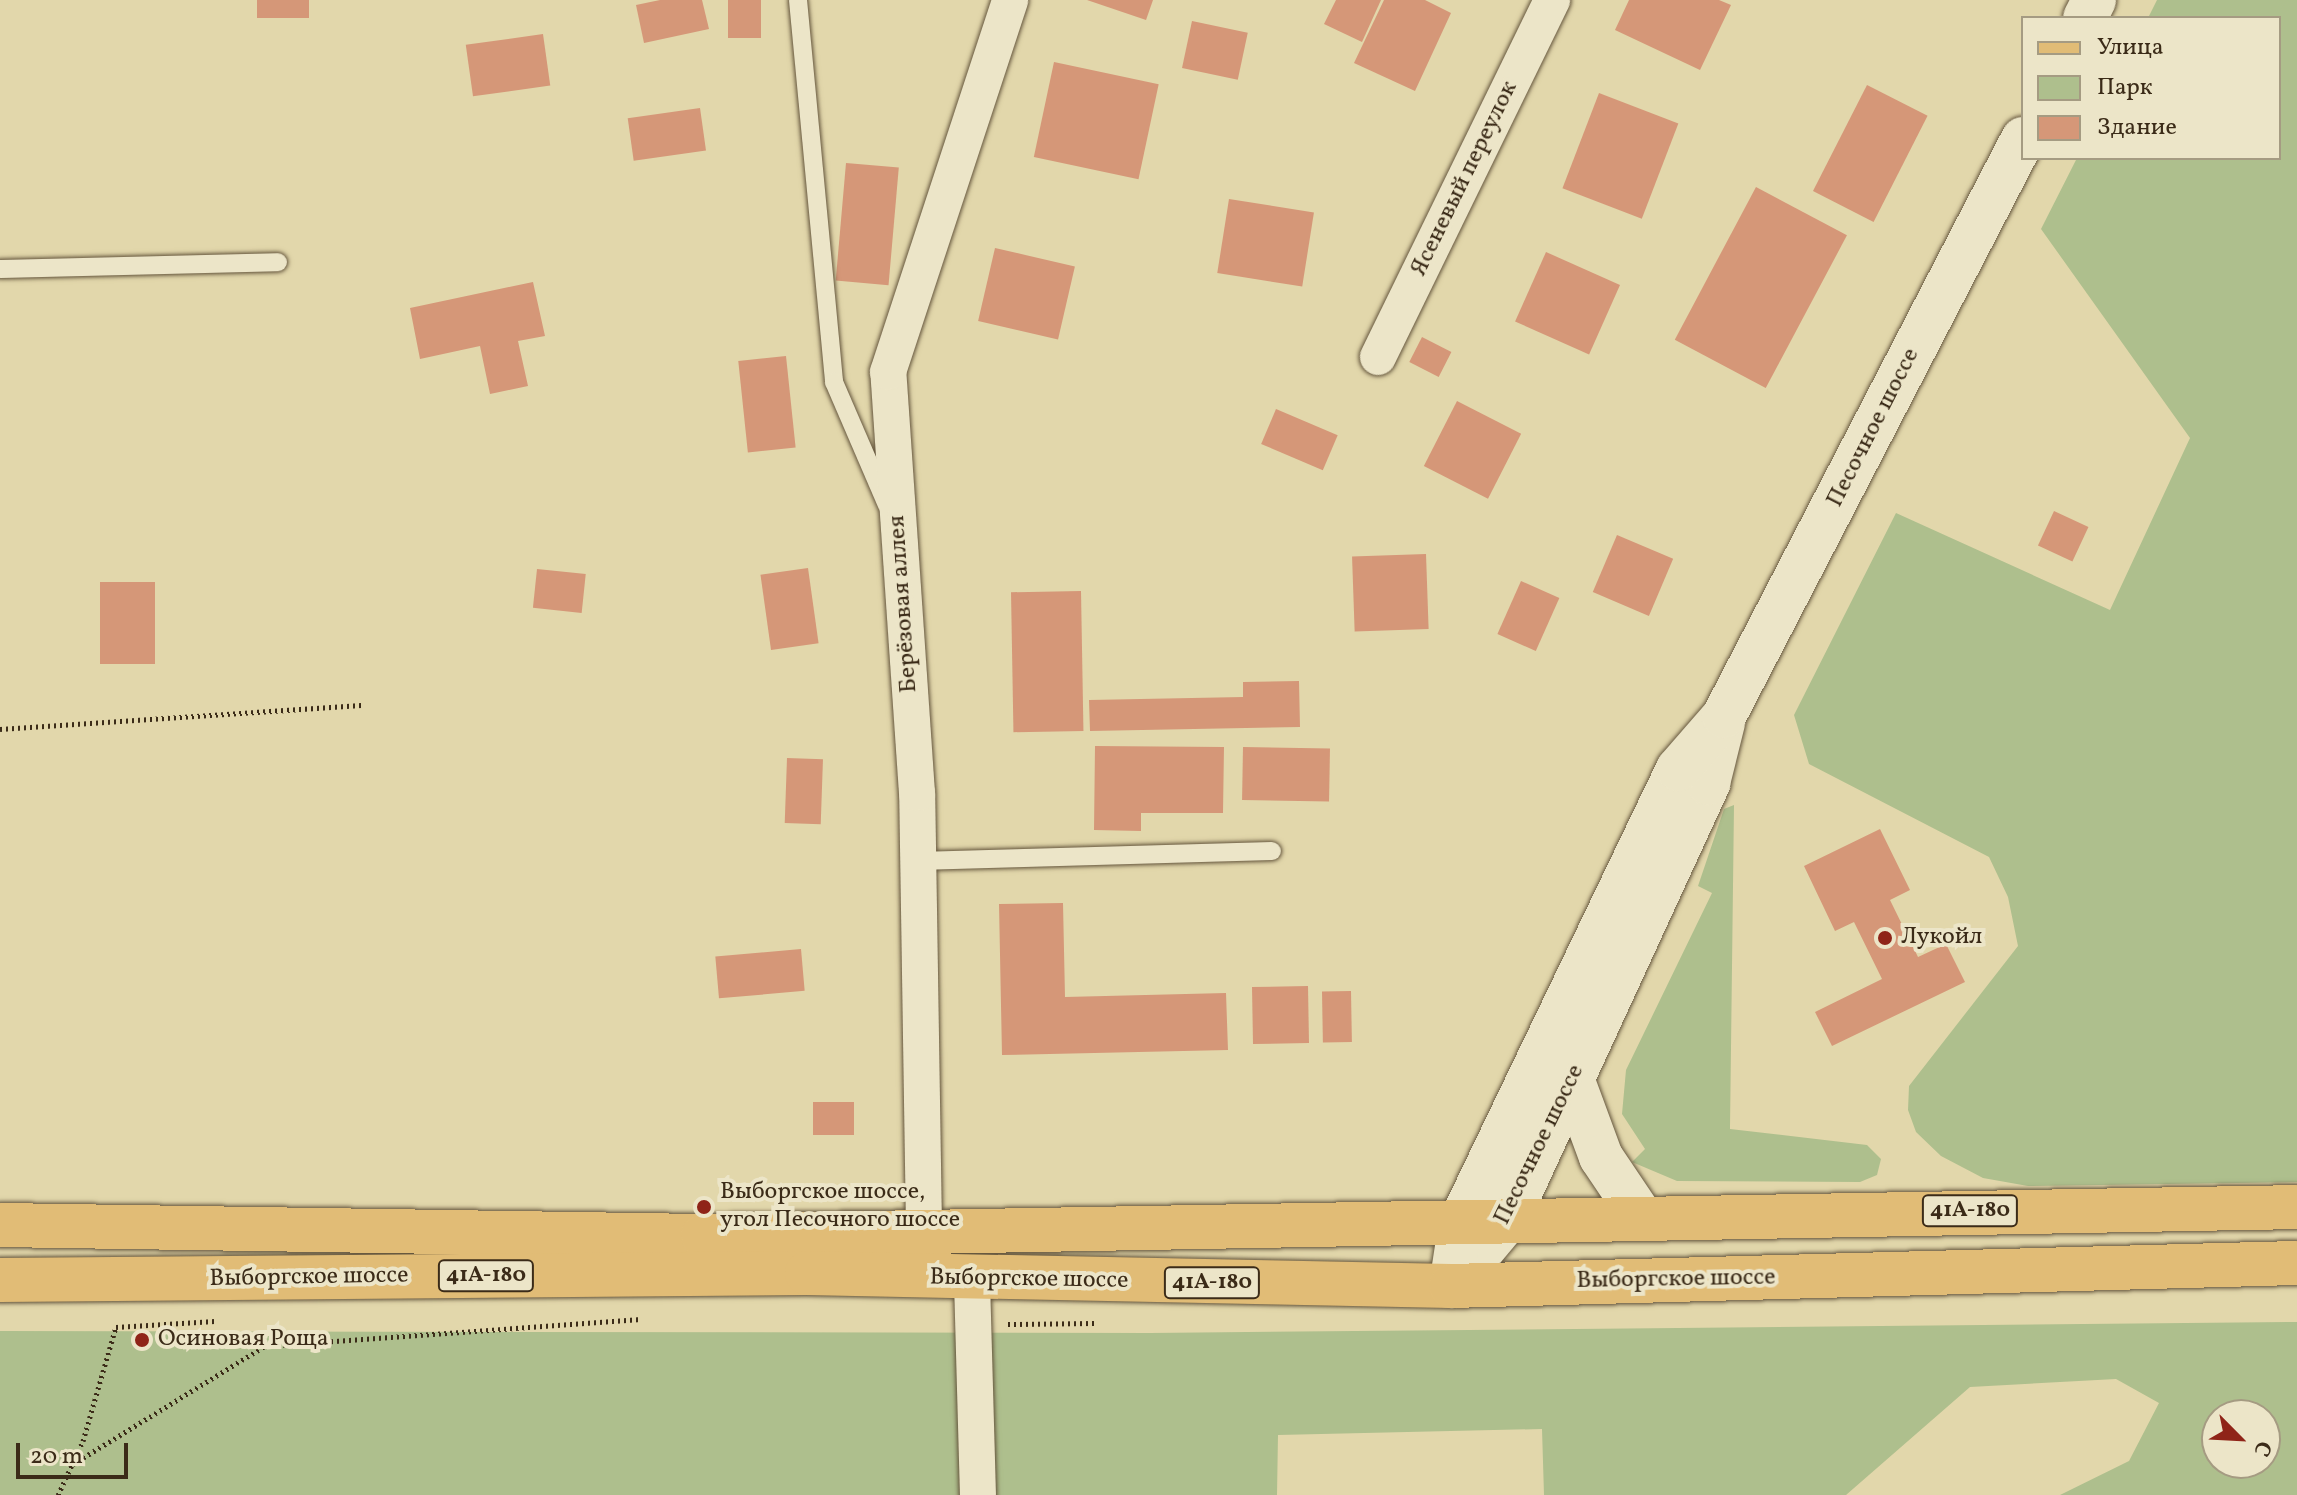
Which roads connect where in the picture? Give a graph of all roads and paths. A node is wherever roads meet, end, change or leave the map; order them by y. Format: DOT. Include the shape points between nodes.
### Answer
graph roads {
  1 [pos="798,0"];
  2 [pos="1010,0"];
  3 [pos="1552,0"];
  4 [pos="2021,143"];
  5 [pos="278,262"];
  6 [pos="0,269"];
  7 [pos="1378,357"];
  8 [pos="900,535"];
  9 [pos="361,705"];
  10 [pos="1724,716"];
  11 [pos="0,729"];
  12 [pos="1272,851"];
  13 [pos="918,861"];
  14 [pos="1573,1081"];
  15 [pos="2297,1207"];
  16 [pos="1642,1218"];
  17 [pos="1461,1221"];
  18 [pos="1507,1221"];
  19 [pos="0,1225"];
  20 [pos="924,1228"];
  21 [pos="2297,1263"];
  22 [pos="0,1280"];
  23 [pos="972,1281"];
  24 [pos="1451,1286"];
  25 [pos="648,1318"];
  26 [pos="196,1327"];
  27 [pos="72,1464"];
  28 [pos="58,1495"];
  29 [pos="978,1495"];
  1 -- 8 [label="lane" via="834,382"];
  2 -- 8 [label="street, Берёзовая аллея" via="888,372"];
  3 -- 7 [label="street, Ясеневый переулок"];
  4 -- 10 [label="main road, Песочное шоссе"];
  5 -- 6 [label="lane"];
  8 -- 13 [label="street, Берёзовая аллея"];
  9 -- 11 [label="path"];
  10 -- 14 [label="main road, Песочное шоссе" via="1708,783"];
  10 -- 17 [label="main road, Песочное шоссе" via="1678,769"];
  12 -- 13 [label="lane"];
  13 -- 20 [label="street, Берёзовая аллея"];
  14 -- 16 [label="main road" via="1601,1157"];
  14 -- 18 [label="main road, Песочное шоссе"];
  15 -- 16 [label="main road, Выборгское шоссе / 41А-180"];
  16 -- 18 [label="main road, Выборгское шоссе / 41А-180"];
  17 -- 18 [label="main road, Выборгское шоссе / 41А-180"];
  17 -- 20 [label="main road, Выборгское шоссе / 41А-180"];
  17 -- 24 [label="main road, Песочное шоссе"];
  18 -- 24 [label="main road, Песочное шоссе"];
  19 -- 20 [label="main road, Выборгское шоссе / 41А-180" via="703,1236"];
  21 -- 24 [label="main road, Выборгское шоссе / 41А-180"];
  22 -- 23 [label="main road, Выборгское шоссе / 41А-180" via="807,1273"];
  23 -- 24 [label="main road, Выборгское шоссе / 41А-180"];
  23 -- 29 [label="street"];
  25 -- 27 [label="path" via="265,1346"];
  26 -- 27 [label="path" via="116,1327"];
  27 -- 28 [label="path"];
}
